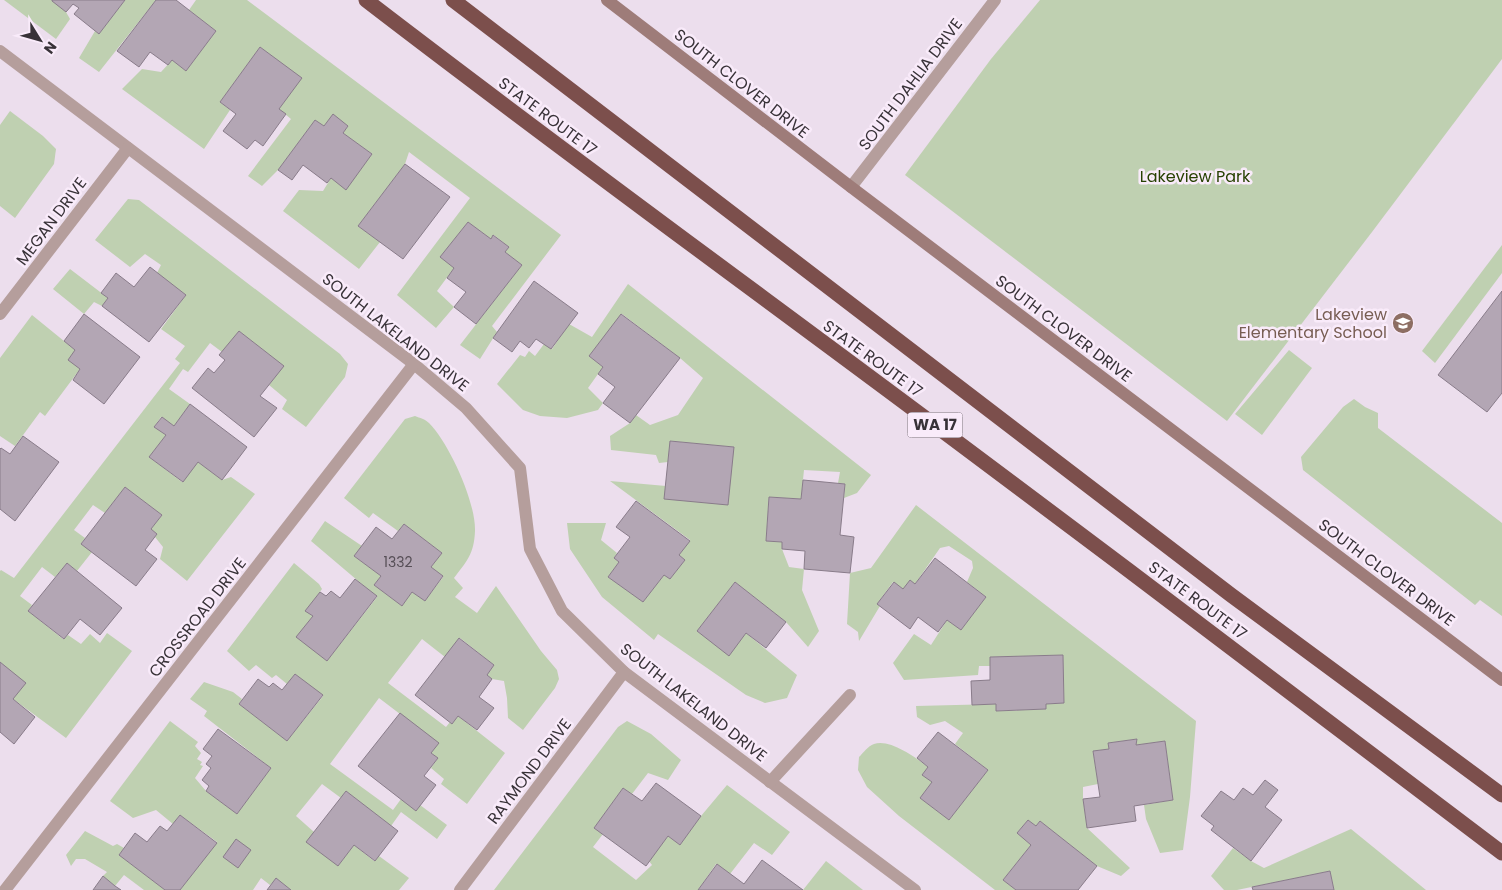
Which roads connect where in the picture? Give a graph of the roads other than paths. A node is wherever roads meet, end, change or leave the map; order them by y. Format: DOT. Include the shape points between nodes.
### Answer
graph roads {
  1 [pos="366,0"];
  2 [pos="453,0"];
  3 [pos="607,0"];
  4 [pos="994,0"];
  5 [pos="0,51"];
  6 [pos="128,148"];
  7 [pos="852,187"];
  8 [pos="0,314"];
  9 [pos="414,364"];
  10 [pos="624,672"];
  11 [pos="1502,680"];
  12 [pos="850,695"];
  13 [pos="770,782"];
  14 [pos="1502,795"];
  15 [pos="1502,853"];
  16 [pos="5,890"];
  17 [pos="460,890"];
  18 [pos="915,890"];
  1 -- 15 [label="highway, STATE ROUTE 17 / WA 17"];
  2 -- 14 [label="highway, STATE ROUTE 17 / WA 17" via="1231,595"];
  3 -- 7 [label="street, SOUTH CLOVER DRIVE"];
  4 -- 7 [label="street, SOUTH DAHLIA DRIVE"];
  5 -- 6 [label="street, SOUTH LAKELAND DRIVE"];
  6 -- 8 [label="street, MEGAN DRIVE"];
  6 -- 9 [label="street, SOUTH LAKELAND DRIVE"];
  7 -- 11 [label="street, SOUTH CLOVER DRIVE"];
  9 -- 10 [label="street, SOUTH LAKELAND DRIVE" via="466,408 520,468 530,549 562,611"];
  9 -- 16 [label="street, CROSSROAD DRIVE"];
  10 -- 13 [label="street, SOUTH LAKELAND DRIVE"];
  10 -- 17 [label="street, RAYMOND DRIVE"];
  12 -- 13 [label="street"];
  13 -- 18 [label="street, SOUTH LAKELAND DRIVE"];
}
